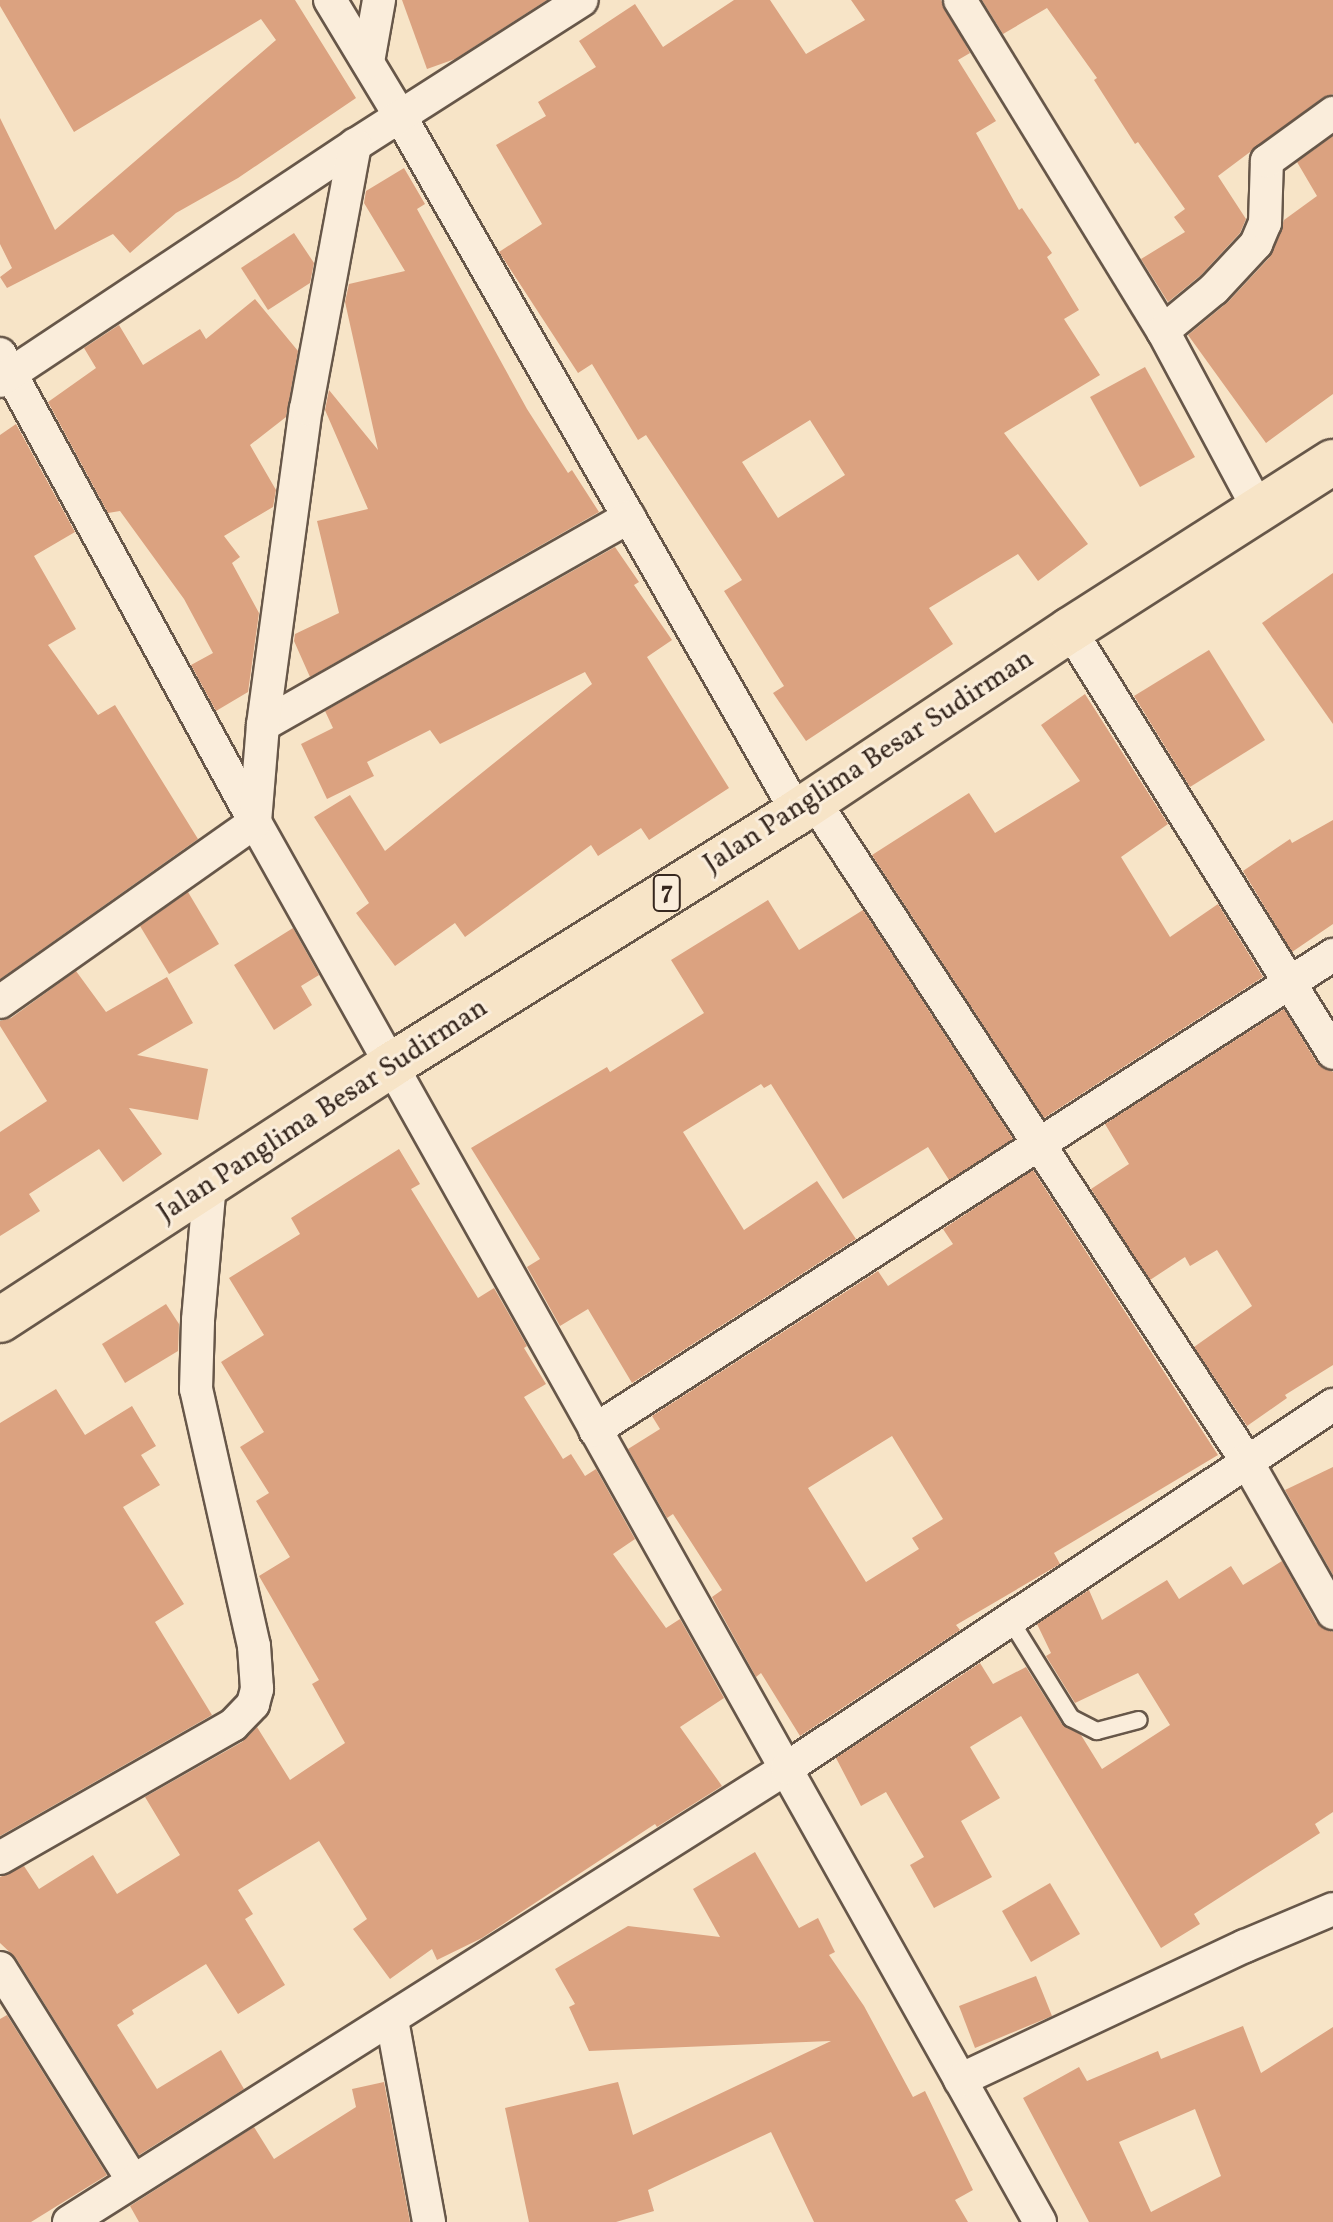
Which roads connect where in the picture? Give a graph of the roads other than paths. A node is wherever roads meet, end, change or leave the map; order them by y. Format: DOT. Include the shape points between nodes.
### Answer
graph roads {
  1 [pos="330,0"];
  2 [pos="379,0"];
  3 [pos="582,0"];
  4 [pos="960,0"];
  5 [pos="368,62"];
  6 [pos="1333,113"];
  7 [pos="400,116"];
  8 [pos="355,145"];
  9 [pos="1163,331"];
  10 [pos="4,369"];
  11 [pos="1333,462"];
  12 [pos="1258,508"];
  13 [pos="629,517"];
  14 [pos="1070,630"];
  15 [pos="263,725"];
  16 [pos="806,806"];
  17 [pos="255,822"];
  18 [pos="1333,955"];
  19 [pos="1291,982"];
  20 [pos="0,1002"];
  21 [pos="1333,1053"];
  22 [pos="391,1065"];
  23 [pos="1037,1144"];
  24 [pos="210,1182"];
  25 [pos="0,1320"];
  26 [pos="1333,1405"];
  27 [pos="595,1430"];
  28 [pos="1246,1460"];
  29 [pos="1333,1613"];
  30 [pos="1009,1618"];
  31 [pos="1139,1720"];
  32 [pos="787,1768"];
  33 [pos="0,1858"];
  34 [pos="1333,1909"];
  35 [pos="0,1968"];
  36 [pos="392,2020"];
  37 [pos="960,2080"];
  38 [pos="133,2181"];
  39 [pos="69,2222"];
  40 [pos="429,2222"];
  41 [pos="1040,2222"];
  1 -- 5 [label="street"];
  2 -- 5 [label="street"];
  3 -- 7 [label="street"];
  4 -- 9 [label="street"];
  5 -- 7 [label="street"];
  6 -- 9 [label="street" via="1267,161 1265,223 1256,244 1214,289"];
  7 -- 8 [label="street"];
  7 -- 13 [label="street"];
  8 -- 10 [label="street"];
  8 -- 15 [label="street" via="306,409"];
  9 -- 12 [label="street"];
  10 -- 17 [label="street"];
  11 -- 12 [label="highway, Jalan Panglima Besar Sudirman / 7"];
  12 -- 14 [label="highway, Jalan Panglima Besar Sudirman / 7"];
  13 -- 15 [label="street"];
  13 -- 16 [label="street"];
  14 -- 16 [label="highway, Jalan Panglima Besar Sudirman / 7"];
  14 -- 19 [label="street"];
  15 -- 17 [label="street"];
  16 -- 22 [label="highway, Jalan Panglima Besar Sudirman / 7"];
  16 -- 23 [label="street"];
  17 -- 20 [label="street"];
  17 -- 22 [label="street"];
  18 -- 19 [label="street"];
  19 -- 21 [label="street"];
  19 -- 23 [label="street"];
  22 -- 24 [label="highway, Jalan Panglima Besar Sudirman / 7"];
  22 -- 27 [label="street"];
  23 -- 27 [label="street"];
  23 -- 28 [label="street"];
  24 -- 25 [label="highway, Jalan Panglima Besar Sudirman / 7"];
  24 -- 33 [label="street" via="196,1389 254,1646 253,1704 233,1725"];
  26 -- 28 [label="street"];
  27 -- 32 [label="street"];
  28 -- 29 [label="street"];
  28 -- 30 [label="street"];
  30 -- 31 [label="lane" via="1071,1718 1097,1731"];
  30 -- 32 [label="street"];
  32 -- 36 [label="street"];
  32 -- 37 [label="street"];
  34 -- 37 [label="street"];
  35 -- 38 [label="street"];
  36 -- 38 [label="street"];
  36 -- 40 [label="street"];
  37 -- 41 [label="street"];
  38 -- 39 [label="street"];
}
